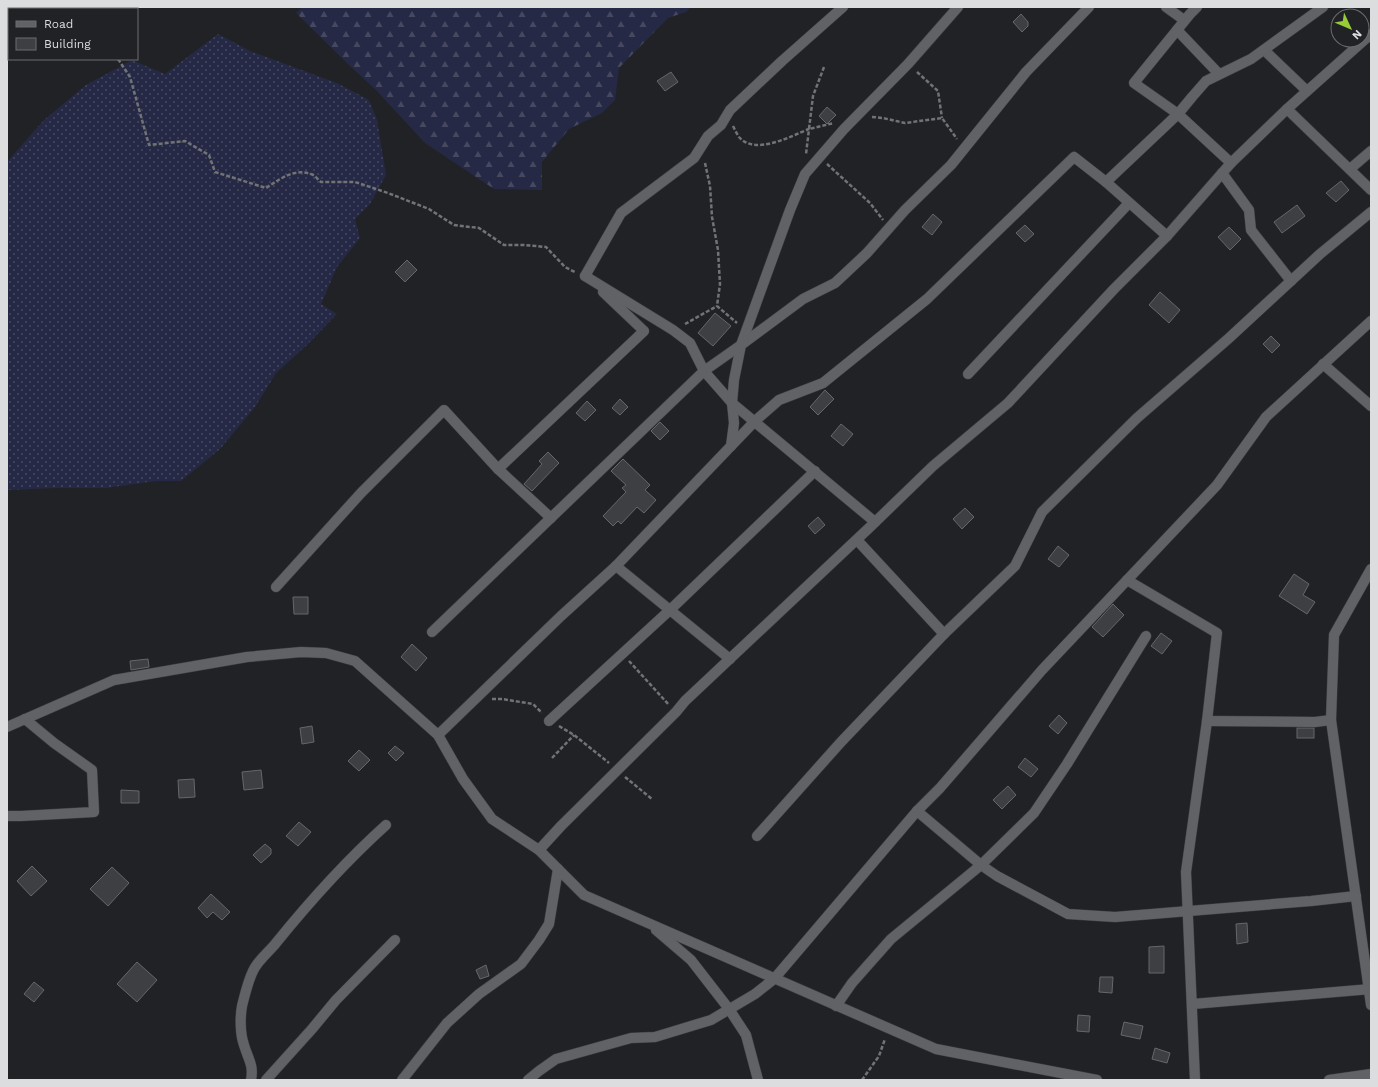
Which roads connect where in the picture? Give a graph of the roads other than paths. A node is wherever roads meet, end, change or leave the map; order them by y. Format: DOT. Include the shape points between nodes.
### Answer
graph roads {
  1 [pos="843,7"];
  2 [pos="958,7"];
  3 [pos="1090,7"];
  4 [pos="1166,7"];
  5 [pos="1197,7"];
  6 [pos="1323,7"];
  7 [pos="1184,20"];
  8 [pos="1177,30"];
  9 [pos="1371,34"];
  10 [pos="1264,50"];
  11 [pos="1219,74"];
  12 [pos="1307,90"];
  13 [pos="1287,109"];
  14 [pos="1178,114"];
  15 [pos="1371,151"];
  16 [pos="1231,163"];
  17 [pos="1350,169"];
  18 [pos="1222,173"];
  19 [pos="1106,182"];
  20 [pos="1371,190"];
  21 [pos="1129,203"];
  22 [pos="1371,212"];
  23 [pos="1166,236"];
  24 [pos="585,276"];
  25 [pos="1291,281"];
  26 [pos="1371,321"];
  27 [pos="741,345"];
  28 [pos="1323,364"];
  29 [pos="704,371"];
  30 [pos="968,374"];
  31 [pos="732,403"];
  32 [pos="1371,406"];
  33 [pos="755,421"];
  34 [pos="731,446"];
  35 [pos="498,469"];
  36 [pos="815,471"];
  37 [pos="552,518"];
  38 [pos="875,522"];
  39 [pos="857,540"];
  40 [pos="616,566"];
  41 [pos="1371,569"];
  42 [pos="1127,580"];
  43 [pos="276,587"];
  44 [pos="671,609"];
  45 [pos="432,632"];
  46 [pos="944,634"];
  47 [pos="1146,636"];
  48 [pos="730,659"];
  49 [pos="25,719"];
  50 [pos="1331,720"];
  51 [pos="549,721"];
  52 [pos="1207,721"];
  53 [pos="7,727"];
  54 [pos="438,735"];
  55 [pos="918,811"];
  56 [pos="7,816"];
  57 [pos="386,825"];
  58 [pos="757,836"];
  59 [pos="539,850"];
  60 [pos="981,865"];
  61 [pos="558,869"];
  62 [pos="1356,896"];
  63 [pos="1188,910"];
  64 [pos="647,923"];
  65 [pos="395,940"];
  66 [pos="774,979"];
  67 [pos="1370,989"];
  68 [pos="1193,1004"];
  69 [pos="1371,1005"];
  70 [pos="836,1006"];
  71 [pos="729,1009"];
  72 [pos="1371,1074"];
  73 [pos="251,1080"];
  74 [pos="266,1080"];
  75 [pos="402,1080"];
  76 [pos="528,1080"];
  77 [pos="758,1080"];
  78 [pos="1097,1080"];
  79 [pos="1195,1080"];
  80 [pos="1329,1080"];
  1 -- 24 [label="street" via="730,110 694,158 621,213"];
  2 -- 27 [label="street" via="805,174"];
  3 -- 27 [label="street" via="1026,72 951,165 905,210 868,253 834,283 803,299"];
  4 -- 7 [label="street"];
  5 -- 7 [label="street"];
  6 -- 10 [label="street"];
  7 -- 8 [label="street"];
  8 -- 11 [label="street"];
  8 -- 14 [label="street" via="1134,83"];
  9 -- 12 [label="street"];
  10 -- 11 [label="street"];
  10 -- 12 [label="street"];
  11 -- 14 [label="street" via="1206,81"];
  12 -- 13 [label="street"];
  13 -- 16 [label="street"];
  13 -- 17 [label="street"];
  14 -- 16 [label="street"];
  14 -- 19 [label="street"];
  15 -- 17 [label="street"];
  16 -- 18 [label="street"];
  17 -- 20 [label="street"];
  18 -- 23 [label="street"];
  18 -- 25 [label="street" via="1249,210 1251,230"];
  19 -- 21 [label="street"];
  19 -- 33 [label="street" via="1074,157 928,299 822,383 779,400"];
  21 -- 23 [label="street"];
  21 -- 30 [label="street"];
  22 -- 25 [label="street"];
  23 -- 38 [label="street" via="1008,403 933,466"];
  24 -- 29 [label="street" via="690,343"];
  24 -- 35 [label="street" via="644,331"];
  25 -- 46 [label="street" via="1137,418 1042,512 1015,566"];
  26 -- 28 [label="street"];
  27 -- 29 [label="street"];
  27 -- 31 [label="street"];
  28 -- 32 [label="street"];
  28 -- 42 [label="street" via="1266,417 1217,486"];
  29 -- 31 [label="street"];
  29 -- 37 [label="street"];
  31 -- 33 [label="street"];
  31 -- 34 [label="street" via="734,423"];
  33 -- 34 [label="street"];
  33 -- 36 [label="street"];
  34 -- 40 [label="street"];
  35 -- 37 [label="street"];
  35 -- 43 [label="street" via="444,410 361,493"];
  36 -- 38 [label="street"];
  36 -- 44 [label="street"];
  37 -- 45 [label="street"];
  38 -- 39 [label="street"];
  39 -- 46 [label="street"];
  39 -- 48 [label="street"];
  40 -- 44 [label="street"];
  40 -- 54 [label="street"];
  41 -- 50 [label="street" via="1334,635"];
  42 -- 52 [label="street" via="1217,633"];
  42 -- 55 [label="street" via="1042,670"];
  44 -- 48 [label="street"];
  44 -- 51 [label="street"];
  46 -- 58 [label="street" via="841,742"];
  47 -- 60 [label="street" via="1034,813"];
  48 -- 59 [label="street" via="685,701"];
  49 -- 53 [label="street"];
  49 -- 54 [label="street" via="114,680 247,657 301,652 326,653 355,661"];
  49 -- 56 [label="street" via="92,770 94,812"];
  50 -- 52 [label="street"];
  50 -- 62 [label="street"];
  52 -- 63 [label="street" via="1186,872"];
  54 -- 59 [label="street" via="463,779 492,819"];
  55 -- 60 [label="street"];
  55 -- 66 [label="street"];
  57 -- 73 [label="street" via="300,912 253,971 242,1007 241,1029 243,1044 252,1065"];
  59 -- 61 [label="street"];
  60 -- 63 [label="street" via="1068,914 1115,917"];
  60 -- 70 [label="street" via="892,939 852,983"];
  61 -- 64 [label="street" via="584,895"];
  61 -- 75 [label="street" via="549,924 539,940 521,964 479,994 447,1023"];
  62 -- 63 [label="street"];
  62 -- 67 [label="street"];
  63 -- 68 [label="street"];
  64 -- 66 [label="street"];
  64 -- 71 [label="street" via="691,960"];
  65 -- 74 [label="street" via="336,1000"];
  66 -- 70 [label="street"];
  66 -- 71 [label="street"];
  67 -- 68 [label="street"];
  67 -- 69 [label="street"];
  68 -- 79 [label="street"];
  70 -- 78 [label="street" via="936,1049"];
  71 -- 76 [label="street" via="711,1020 655,1037 631,1038 556,1059"];
  71 -- 77 [label="street" via="746,1035"];
  72 -- 80 [label="street"];
}
